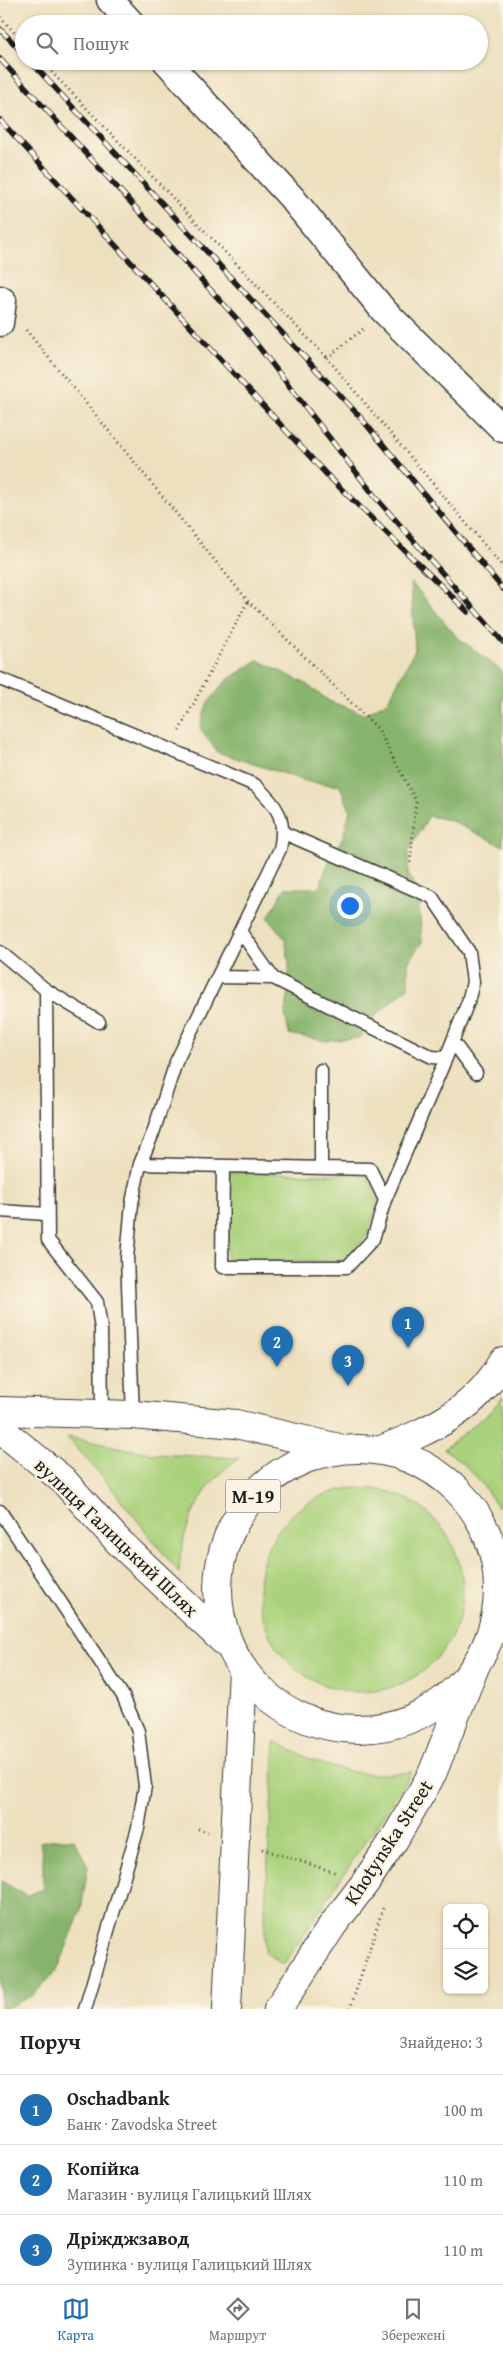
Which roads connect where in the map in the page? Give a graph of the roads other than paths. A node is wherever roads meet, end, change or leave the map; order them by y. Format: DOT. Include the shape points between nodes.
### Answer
graph roads {
  1 [pos="110,0"];
  2 [pos="124,15"];
  3 [pos="174,70"];
  4 [pos="503,429"];
  5 [pos="0,679"];
  6 [pos="284,833"];
  7 [pos="240,931"];
  8 [pos="0,952"];
  9 [pos="219,977"];
  10 [pos="273,978"];
  11 [pos="46,990"];
  12 [pos="99,1022"];
  13 [pos="453,1042"];
  14 [pos="446,1058"];
  15 [pos="321,1070"];
  16 [pos="476,1073"];
  17 [pos="140,1164"];
  18 [pos="223,1166"];
  19 [pos="321,1167"];
  20 [pos="385,1200"];
  21 [pos="0,1211"];
  22 [pos="47,1214"];
  23 [pos="503,1361"];
  24 [pos="0,1410"];
  25 [pos="102,1415"];
  26 [pos="133,1415"];
  27 [pos="0,1429"];
  28 [pos="343,1449"];
  29 [pos="381,1450"];
  30 [pos="0,1511"];
  31 [pos="500,1603"];
  32 [pos="237,1658"];
  33 [pos="476,1664"];
  34 [pos="85,2009"];
  35 [pos="227,2009"];
  36 [pos="278,2009"];
  1 -- 2 [label="street"];
  3 -- 4 [label="street" via="290,198 384,310"];
  5 -- 6 [label="lane" via="255,785 273,802"];
  6 -- 7 [label="lane" via="280,849"];
  6 -- 13 [label="lane" via="432,897 469,952 473,982"];
  7 -- 9 [label="lane"];
  7 -- 10 [label="lane"];
  8 -- 11 [label="lane"];
  9 -- 10 [label="lane"];
  9 -- 17 [label="lane" via="176,1062"];
  10 -- 14 [label="lane" via="432,1057"];
  11 -- 12 [label="lane"];
  11 -- 22 [label="lane"];
  13 -- 14 [label="lane"];
  13 -- 16 [label="lane"];
  14 -- 20 [label="lane"];
  15 -- 19 [label="lane"];
  17 -- 18 [label="lane"];
  17 -- 26 [label="lane" via="132,1203 127,1258"];
  18 -- 19 [label="lane"];
  18 -- 20 [label="lane" via="222,1267 347,1267 373,1239"];
  19 -- 20 [label="lane" via="370,1169"];
  21 -- 22 [label="lane"];
  22 -- 25 [label="lane" via="48,1240 97,1302 101,1329"];
  23 -- 29 [label="main road, М-19" via="492,1381 465,1408 432,1428"];
  24 -- 25 [label="main road, М-19"];
  25 -- 26 [label="main road, М-19"];
  26 -- 28 [label="main road, М-19" via="236,1424"];
  27 -- 32 [label="main road, вулиця Галицький Шлях / М-19" via="63,1480 118,1541"];
  28 -- 29 [label="main road, М-19"];
  28 -- 32 [label="main road, М-19" via="296,1462 276,1475 257,1490 230,1531 218,1577 218,1601 222,1625"];
  29 -- 31 [label="main road, М-19" via="431,1468 466,1499 487,1532 494,1551"];
  30 -- 34 [label="lane" via="123,1696 138,1731 145,1786 138,1828"];
  31 -- 33 [label="main road, М-19" via="490,1638"];
  32 -- 33 [label="main road, М-19" via="267,1695 290,1711 309,1720 350,1729 392,1725 425,1712 449,1696"];
  32 -- 35 [label="main road"];
  33 -- 36 [label="main road, Khotynska Street" via="432,1774 394,1840"];
}
